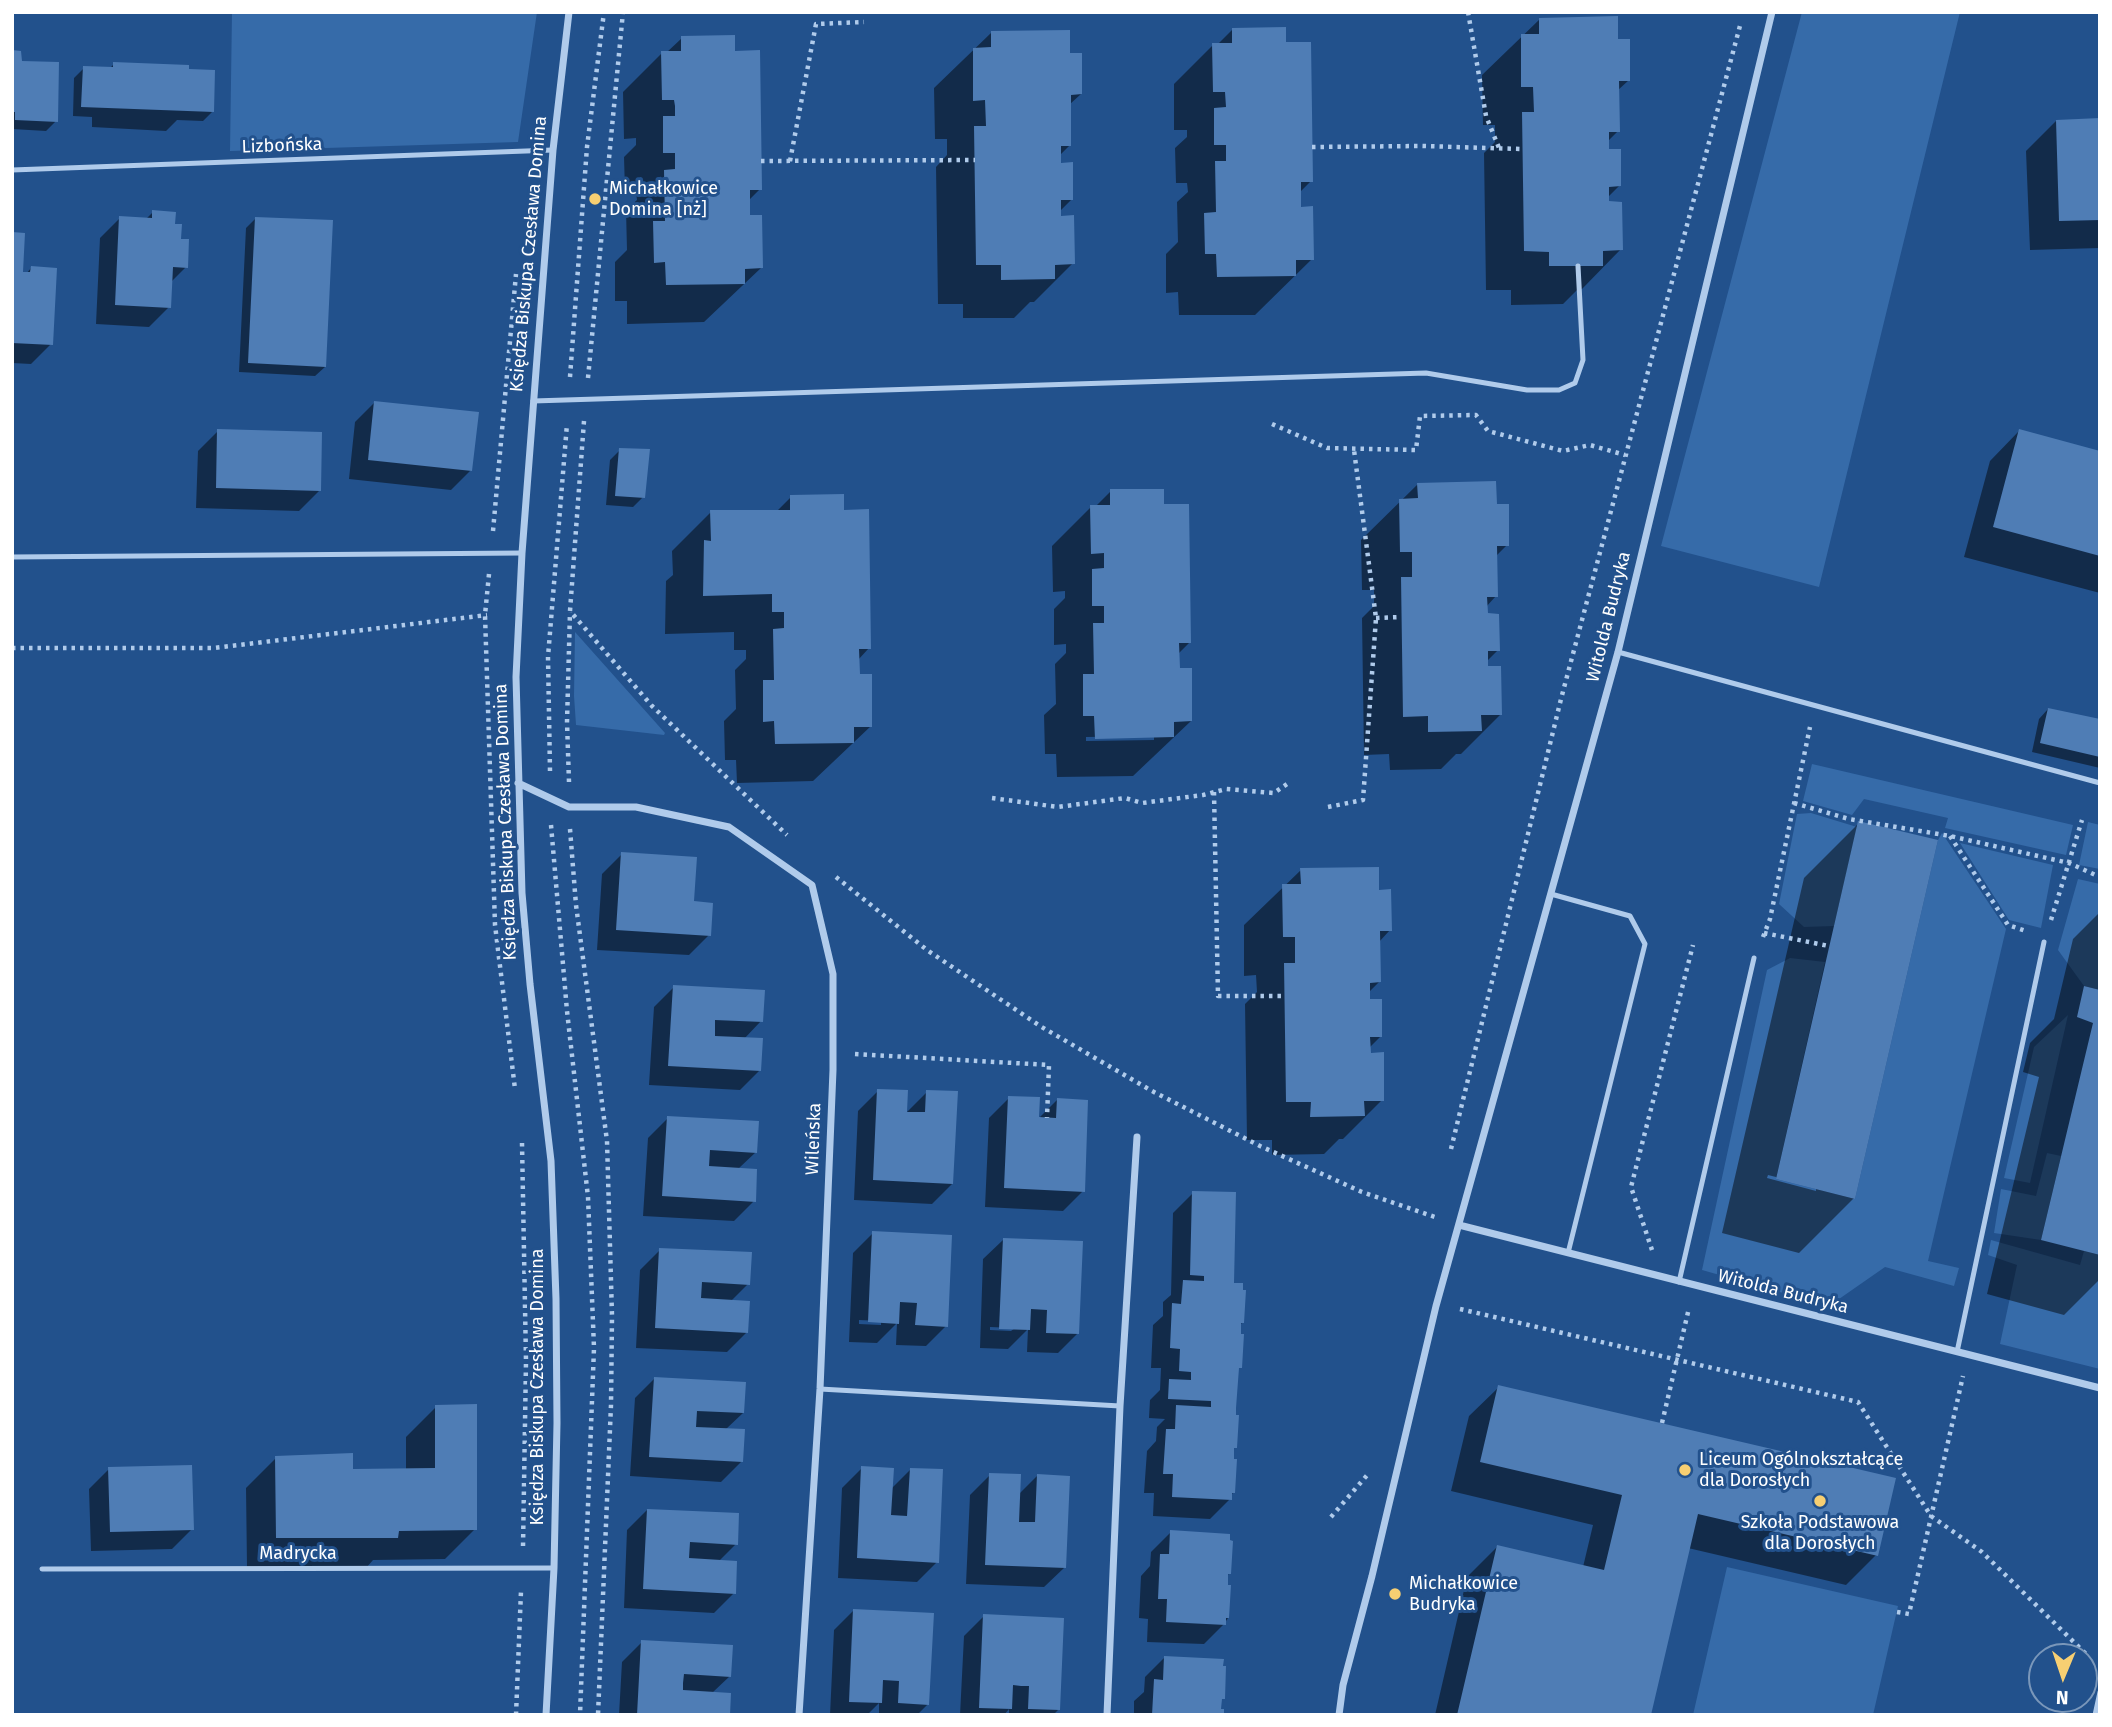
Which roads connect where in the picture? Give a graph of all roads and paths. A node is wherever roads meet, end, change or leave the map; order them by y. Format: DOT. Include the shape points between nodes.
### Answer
graph roads {
  1 [pos="569,12"];
  2 [pos="604,12"];
  3 [pos="623,12"];
  4 [pos="1468,12"];
  5 [pos="1744,12"];
  6 [pos="1772,12"];
  7 [pos="864,22"];
  8 [pos="1312,147"];
  9 [pos="1499,148"];
  10 [pos="1523,149"];
  11 [pos="553,150"];
  12 [pos="975,160"];
  13 [pos="761,161"];
  14 [pos="790,161"];
  15 [pos="12,170"];
  16 [pos="1578,266"];
  17 [pos="569,399"];
  18 [pos="586,399"];
  19 [pos="533,401"];
  20 [pos="1272,424"];
  21 [pos="1354,450"];
  22 [pos="1625,455"];
  23 [pos="522,553"];
  24 [pos="12,557"];
  25 [pos="519,610"];
  26 [pos="570,611"];
  27 [pos="1401,617"];
  28 [pos="1377,618"];
  29 [pos="12,648"];
  30 [pos="1618,652"];
  31 [pos="1815,705"];
  32 [pos="1290,782"];
  33 [pos="518,783"];
  34 [pos="2100,783"];
  35 [pos="1214,792"];
  36 [pos="992,797"];
  37 [pos="550,798"];
  38 [pos="1794,803"];
  39 [pos="569,807"];
  40 [pos="1328,807"];
  41 [pos="2082,820"];
  42 [pos="1950,836"];
  43 [pos="795,842"];
  44 [pos="2069,863"];
  45 [pos="835,877"];
  46 [pos="2100,877"];
  47 [pos="1551,894"];
  48 [pos="1764,933"];
  49 [pos="2044,942"];
  50 [pos="1693,945"];
  51 [pos="1829,946"];
  52 [pos="1754,958"];
  53 [pos="1284,996"];
  54 [pos="833,1053"];
  55 [pos="1047,1118"];
  56 [pos="1136,1137"];
  57 [pos="1451,1150"];
  58 [pos="1435,1217"];
  59 [pos="1459,1226"];
  60 [pos="1567,1253"];
  61 [pos="1655,1261"];
  62 [pos="1679,1282"];
  63 [pos="1689,1307"];
  64 [pos="1460,1310"];
  65 [pos="1957,1352"];
  66 [pos="1677,1360"];
  67 [pos="1964,1372"];
  68 [pos="2100,1388"];
  69 [pos="820,1389"];
  70 [pos="1120,1406"];
  71 [pos="1662,1423"];
  72 [pos="1931,1516"];
  73 [pos="554,1568"];
  74 [pos="42,1569"];
  75 [pos="1897,1612"];
  76 [pos="2100,1684"];
  77 [pos="2100,1692"];
  78 [pos="546,1715"];
  79 [pos="580,1715"];
  80 [pos="598,1715"];
  81 [pos="799,1715"];
  82 [pos="1107,1715"];
  83 [pos="1339,1715"];
  84 [pos="2095,1715"];
  1 -- 11 [label="street, Księdza Biskupa Czesława Domina"];
  2 -- 17 [label="path" via="587,147"];
  3 -- 18 [label="path"];
  4 -- 9 [label="path" via="1486,117"];
  5 -- 22 [label="path"];
  6 -- 30 [label="street, Witolda Budryka"];
  7 -- 14 [label="path" via="816,24"];
  8 -- 9 [label="path"];
  9 -- 10 [label="path"];
  11 -- 15 [label="lane, Lizbońska"];
  11 -- 19 [label="street, Księdza Biskupa Czesława Domina"];
  12 -- 14 [label="path"];
  13 -- 14 [label="path"];
  16 -- 18 [label="lane" via="1583,360 1575,383 1559,390 1527,390 1426,373"];
  17 -- 18 [label="lane"];
  17 -- 19 [label="lane"];
  17 -- 37 [label="path" via="548,657"];
  18 -- 26 [label="path"];
  19 -- 23 [label="street, Księdza Biskupa Czesława Domina"];
  20 -- 21 [label="path" via="1327,448"];
  21 -- 22 [label="path" via="1416,450 1420,416 1476,415 1488,431 1563,451 1590,445"];
  21 -- 28 [label="path"];
  22 -- 57 [label="path"];
  23 -- 24 [label="lane"];
  23 -- 25 [label="street, Księdza Biskupa Czesława Domina"];
  25 -- 29 [label="path" via="214,648"];
  25 -- 33 [label="street, Księdza Biskupa Czesława Domina"];
  26 -- 39 [label="path"];
  26 -- 43 [label="path" via="652,706"];
  27 -- 28 [label="path"];
  28 -- 40 [label="path" via="1363,800"];
  30 -- 31 [label="lane"];
  30 -- 47 [label="street, Witolda Budryka"];
  31 -- 34 [label="lane"];
  31 -- 38 [label="path"];
  32 -- 35 [label="path" via="1274,793"];
  33 -- 37 [label="street, Wileńska"];
  33 -- 73 [label="street, Księdza Biskupa Czesława Domina" via="522,893 551,1161 557,1409"];
  35 -- 36 [label="path" via="1142,803 1125,798 1058,807"];
  35 -- 53 [label="path" via="1218,996"];
  37 -- 39 [label="street, Wileńska"];
  37 -- 79 [label="path" via="552,862 588,1197 594,1348"];
  38 -- 42 [label="path" via="1849,819"];
  38 -- 48 [label="path"];
  39 -- 54 [label="street, Wileńska" via="636,807 729,827 812,885 833,974"];
  39 -- 80 [label="path" via="576,905 607,1141 611,1405"];
  41 -- 44 [label="path"];
  42 -- 44 [label="path"];
  42 -- 49 [label="path" via="2008,925"];
  44 -- 46 [label="path"];
  44 -- 49 [label="path"];
  45 -- 58 [label="path" via="927,950 1040,1026 1152,1091 1363,1192"];
  47 -- 59 [label="street, Witolda Budryka"];
  47 -- 60 [label="lane" via="1630,916 1645,944"];
  48 -- 51 [label="path"];
  48 -- 52 [label="path"];
  49 -- 65 [label="lane"];
  50 -- 61 [label="path" via="1631,1187"];
  52 -- 62 [label="lane"];
  54 -- 55 [label="path" via="1049,1065"];
  54 -- 69 [label="street, Wileńska"];
  56 -- 70 [label="street"];
  59 -- 60 [label="street, Witolda Budryka"];
  59 -- 83 [label="street, Witolda Budryka"];
  60 -- 62 [label="street, Witolda Budryka"];
  62 -- 65 [label="street, Witolda Budryka"];
  63 -- 66 [label="path"];
  64 -- 66 [label="path"];
  65 -- 68 [label="street, Witolda Budryka"];
  66 -- 71 [label="path"];
  66 -- 72 [label="path" via="1858,1402"];
  67 -- 72 [label="path"];
  69 -- 70 [label="lane"];
  69 -- 81 [label="street, Wileńska"];
  70 -- 82 [label="street"];
  72 -- 75 [label="path" via="1909,1614"];
  72 -- 76 [label="path" via="1982,1552 2087,1655"];
  73 -- 74 [label="lane, Madrycka"];
  73 -- 78 [label="street, Księdza Biskupa Czesława Domina"];
  77 -- 84 [label="lane"];
}
